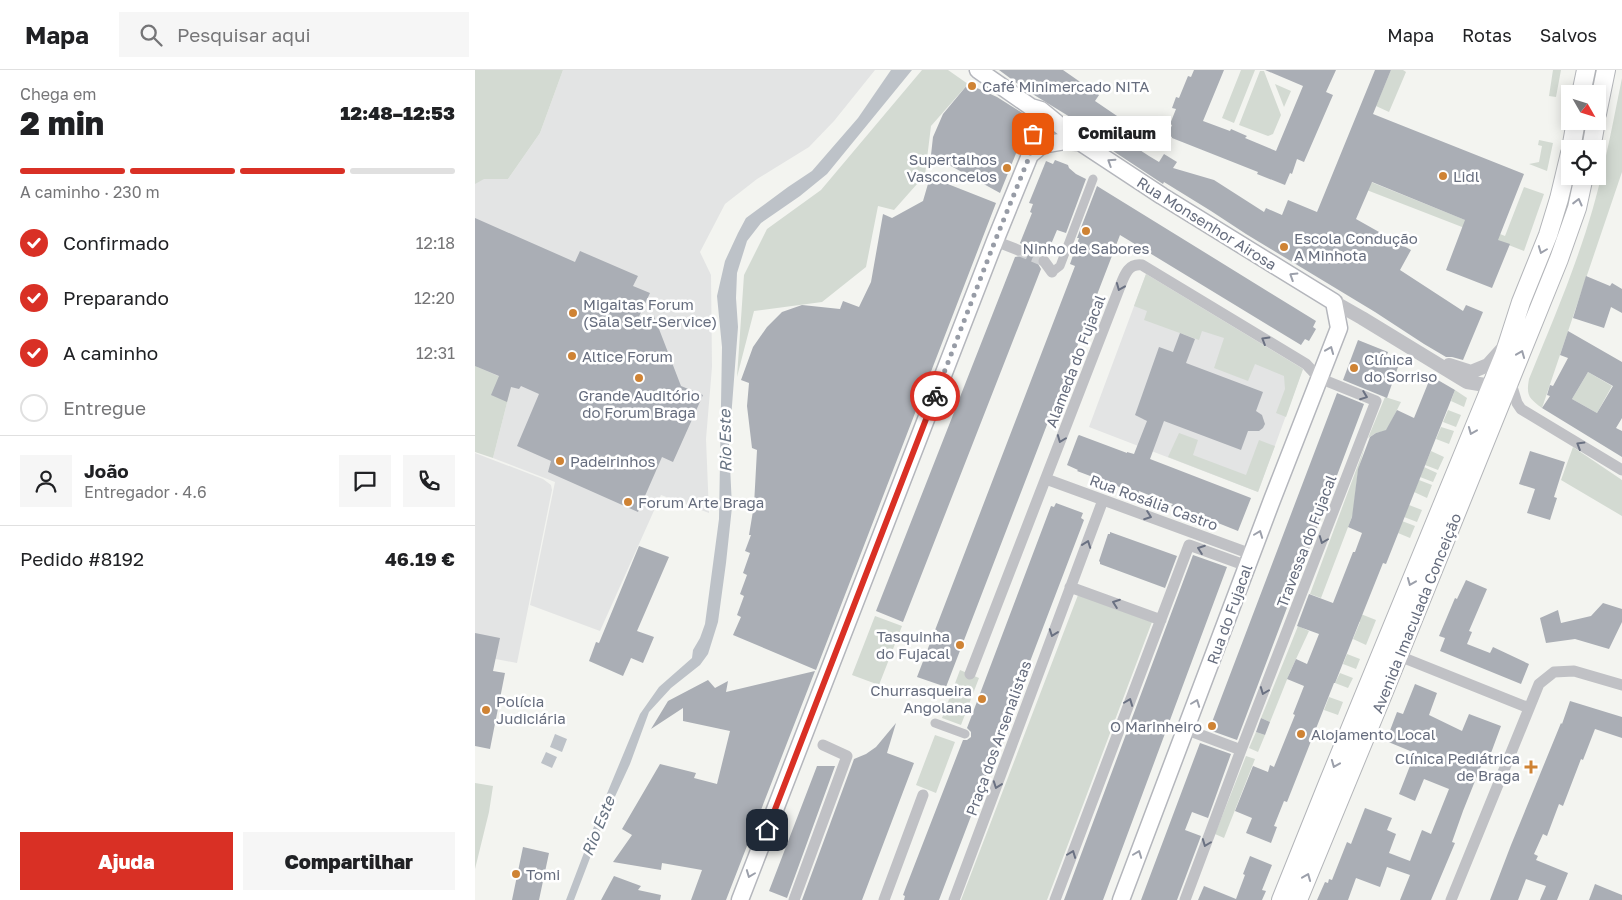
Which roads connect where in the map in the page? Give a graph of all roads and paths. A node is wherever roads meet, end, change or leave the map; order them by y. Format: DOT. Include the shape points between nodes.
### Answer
graph roads {
  1 [pos="978,70"];
  2 [pos="1586,70"];
  3 [pos="1606,70"];
  4 [pos="1583,85"];
  5 [pos="1603,85"];
  6 [pos="1031,107"];
  7 [pos="1080,142"];
  8 [pos="1030,155"];
  9 [pos="1093,179"];
  10 [pos="1562,185"];
  11 [pos="1582,185"];
  12 [pos="995,241"];
  13 [pos="1018,250"];
  14 [pos="1044,261"];
  15 [pos="1052,272"];
  16 [pos="1334,302"];
  17 [pos="1362,318"];
  18 [pos="1339,328"];
  19 [pos="1508,343"];
  20 [pos="1425,356"];
  21 [pos="1319,378"];
  22 [pos="1510,380"];
  23 [pos="1491,386"];
  24 [pos="1622,470"];
  25 [pos="1046,479"];
  26 [pos="1103,500"];
  27 [pos="1249,560"];
  28 [pos="1070,587"];
  29 [pos="1161,620"];
  30 [pos="1399,656"];
  31 [pos="970,674"];
  32 [pos="1622,685"];
  33 [pos="1529,708"];
  34 [pos="935,723"];
  35 [pos="1185,729"];
  36 [pos="965,734"];
  37 [pos="823,745"];
  38 [pos="1241,750"];
  39 [pos="923,795"];
  40 [pos="740,900"];
  41 [pos="794,900"];
  42 [pos="884,900"];
  43 [pos="954,900"];
  44 [pos="1055,900"];
  45 [pos="1121,900"];
  46 [pos="1185,900"];
  47 [pos="1281,900"];
  48 [pos="1298,900"];
  49 [pos="1451,900"];
  1 -- 6 [label="main road"];
  2 -- 4 [label="main road"];
  3 -- 5 [label="main road"];
  6 -- 7 [label="main road, Rua Monsenhor Airosa" via="1041,110"];
  6 -- 8 [label="main road" via="1038,116"];
  7 -- 8 [label="main road" via="1041,144"];
  16 -- 7 [label="main road, Rua Monsenhor Airosa, one-way"];
  8 -- 12 [label="main road"];
  9 -- 15 [label="street" via="1061,266"];
  10 -- 19 [label="main road, Avenida Imaculada Conceição, one-way" via="1548,235"];
  22 -- 11 [label="main road, Avenida Imaculada Conceição, one-way" via="1559,259"];
  12 -- 13 [label="street"];
  12 -- 40 [label="main road, one-way"];
  14 -- 15 [label="street"];
  16 -- 17 [label="street"];
  16 -- 18 [label="main road"];
  17 -- 18 [label="street"];
  17 -- 20 [label="street"];
  21 -- 18 [label="main road, Rua do Fujacal, one-way"];
  19 -- 20 [label="street" via="1488,364 1471,372"];
  19 -- 23 [label="main road, Avenida Imaculada Conceição"];
  20 -- 23 [label="street" via="1467,382"];
  21 -- 25 [label="street, Alameda do Fujacal, one-way" via="1306,364 1136,264 1128,268 1119,288"];
  27 -- 21 [label="main road, Rua do Fujacal, one-way"];
  21 -- 38 [label="street, Travessa do Fujacal, one-way" via="1377,400"];
  22 -- 23 [label="main road"];
  24 -- 22 [label="street, one-way" via="1521,409"];
  22 -- 30 [label="main road, Avenida Imaculada Conceição"];
  23 -- 47 [label="main road, Avenida Imaculada Conceição, one-way"];
  25 -- 26 [label="street, Rua Rosália Castro"];
  25 -- 31 [label="street, Alameda do Fujacal"];
  26 -- 27 [label="street, Rua Rosália Castro, one-way"];
  28 -- 26 [label="street, Praça dos Arsenalistas, one-way"];
  27 -- 29 [label="street, one-way" via="1189,545"];
  35 -- 27 [label="main road, Rua do Fujacal, one-way"];
  29 -- 28 [label="street, one-way"];
  28 -- 43 [label="street, Praça dos Arsenalistas, one-way"];
  44 -- 29 [label="street, one-way"];
  30 -- 33 [label="street"];
  48 -- 30 [label="main road, Avenida Imaculada Conceição, one-way"];
  32 -- 33 [label="street" via="1574,671 1554,672 1539,684"];
  33 -- 49 [label="street"];
  34 -- 36 [label="street"];
  35 -- 38 [label="street"];
  45 -- 35 [label="main road, Rua do Fujacal, one-way"];
  37 -- 41 [label="street" via="847,756"];
  38 -- 46 [label="street, Travessa do Fujacal, one-way"];
  39 -- 42 [label="street"];
}
